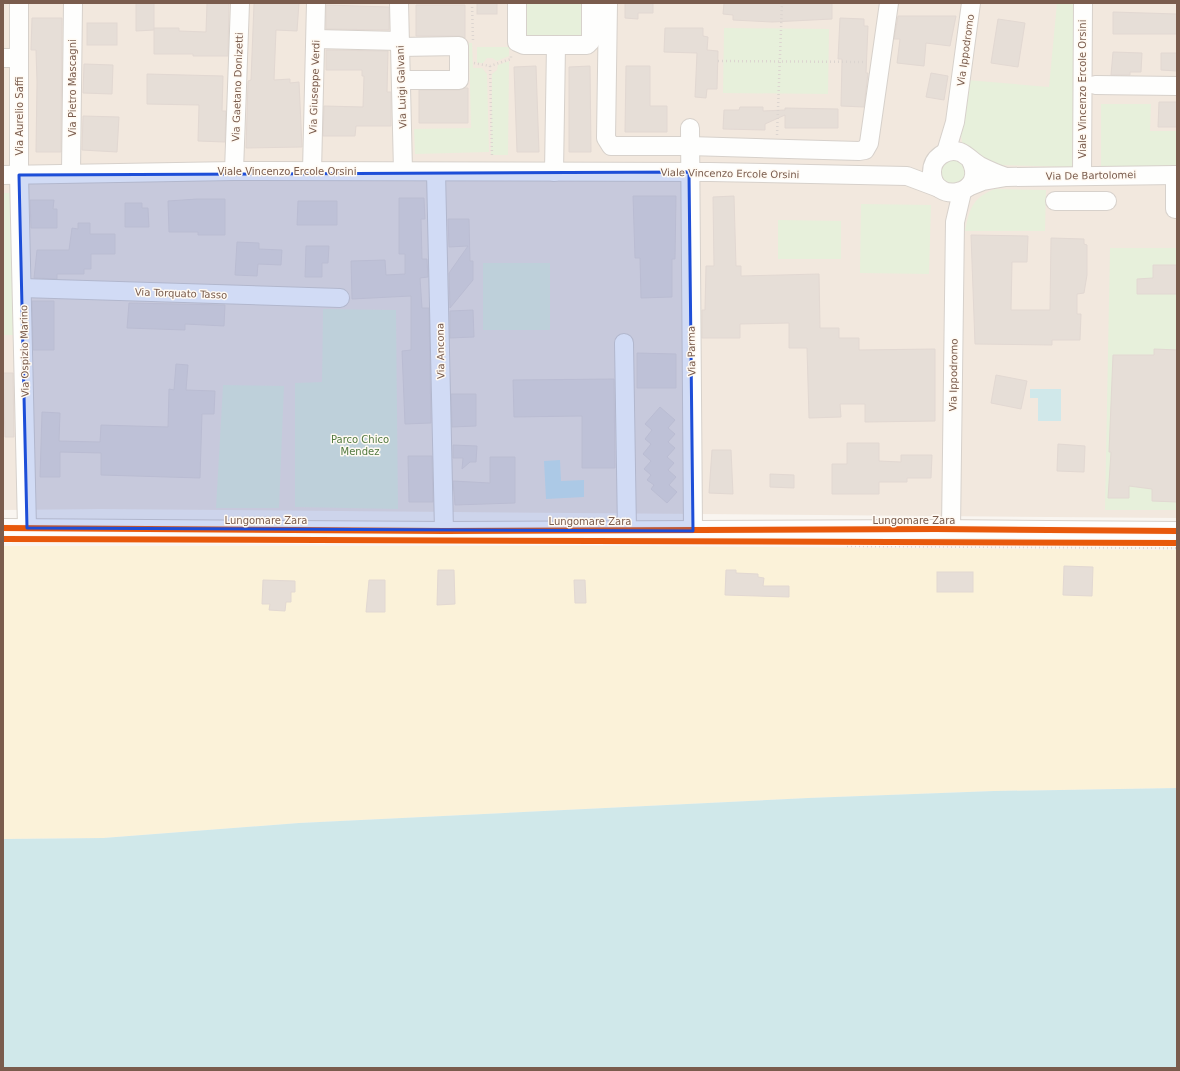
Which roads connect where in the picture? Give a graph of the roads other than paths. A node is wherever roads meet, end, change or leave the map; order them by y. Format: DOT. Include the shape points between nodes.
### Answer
graph roads {
  1 [pos="19,3"];
  2 [pos="73,3"];
  3 [pos="240,3"];
  4 [pos="316,3"];
  5 [pos="399,3"];
  6 [pos="517,3"];
  7 [pos="590,3"];
  8 [pos="608,3"];
  9 [pos="889,3"];
  10 [pos="971,3"];
  11 [pos="1083,3"];
  12 [pos="1094,3"];
  13 [pos="316,39"];
  14 [pos="400,44"];
  15 [pos="556,45"];
  16 [pos="11,58"];
  17 [pos="400,80"];
  18 [pos="1095,85"];
  19 [pos="1177,86"];
  20 [pos="689,137"];
  21 [pos="953,156"];
  22 [pos="234,171"];
  23 [pos="312,171"];
  24 [pos="403,171"];
  25 [pos="71,172"];
  26 [pos="436,172"];
  27 [pos="554,172"];
  28 [pos="689,172"];
  29 [pos="11,174"];
  30 [pos="1088,175"];
  31 [pos="1176,175"];
  32 [pos="907,176"];
  33 [pos="1006,177"];
  34 [pos="965,189"];
  35 [pos="941,190"];
  36 [pos="1055,201"];
  37 [pos="1107,201"];
  38 [pos="1175,209"];
  39 [pos="955,222"];
  40 [pos="22,288"];
  41 [pos="340,298"];
  42 [pos="624,343"];
  43 [pos="3,528"];
  44 [pos="27,528"];
  45 [pos="951,529"];
  46 [pos="444,531"];
  47 [pos="627,531"];
  48 [pos="693,531"];
  49 [pos="1177,531"];
  1 -- 16 [label="street, Via Aurelio Saffi"];
  2 -- 25 [label="street, Via Pietro Mascagni"];
  3 -- 22 [label="street, Via Gaetano Donizetti"];
  4 -- 13 [label="street, Via Giuseppe Verdi"];
  5 -- 14 [label="street, Via Luigi Galvani"];
  6 -- 15 [label="street" via="517,42 524,45"];
  7 -- 15 [label="street" via="591,41 587,45"];
  8 -- 20 [label="street" via="608,144 611,146"];
  9 -- 20 [label="street" via="869,143 865,150 777,148"];
  10 -- 21 [label="street, Via Ippodromo"];
  11 -- 30 [label="street, Viale Vincenzo Ercole Orsini"];
  12 -- 18 [label="street, Viale Vincenzo Ercole Orsini"];
  13 -- 14 [label="street"];
  13 -- 23 [label="street, Via Giuseppe Verdi"];
  14 -- 17 [label="street, Via Luigi Galvani"];
  14 -- 17 [label="street" via="459,46 459,80"];
  15 -- 27 [label="street"];
  16 -- 29 [label="street, Via Aurelio Saffi"];
  17 -- 24 [label="street, Via Luigi Galvani"];
  18 -- 19 [label="street, Viale Vincenzo Ercole Orsini"];
  18 -- 30 [label="street, Viale Vincenzo Ercole Orsini"];
  20 -- 28 [label="street, Via Parma"];
  21 -- 32 [label="street"];
  21 -- 33 [label="street, Via De Bartolomei"];
  21 -- 34 [label="street, Via Ippodromo" via="974,172 974,178"];
  21 -- 35 [label="street, Via Ippodromo" via="933,166 933,177"];
  22 -- 23 [label="street, Viale Vincenzo Ercole Orsini"];
  22 -- 25 [label="street, Viale Vincenzo Ercole Orsini"];
  23 -- 24 [label="street, Viale Vincenzo Ercole Orsini"];
  24 -- 26 [label="street, Viale Vincenzo Ercole Orsini"];
  25 -- 29 [label="street, Viale Vincenzo Ercole Orsini"];
  26 -- 27 [label="street, Viale Vincenzo Ercole Orsini"];
  26 -- 46 [label="street, Via Ancona"];
  27 -- 28 [label="street, Viale Vincenzo Ercole Orsini"];
  28 -- 32 [label="street, Viale Vincenzo Ercole Orsini"];
  28 -- 48 [label="street, Via Parma"];
  29 -- 40 [label="street, Via Ospizio Marino"];
  30 -- 31 [label="street, Via De Bartolomei"];
  30 -- 33 [label="street, Via De Bartolomei"];
  31 -- 38 [label="street"];
  32 -- 35 [label="street"];
  33 -- 34 [label="street, Via De Bartolomei" via="983,181"];
  34 -- 35 [label="street" via="950,193"];
  34 -- 39 [label="street, Via Ippodromo"];
  35 -- 39 [label="street, Via Ippodromo"];
  36 -- 37 [label="street"];
  39 -- 45 [label="street, Via Ippodromo"];
  40 -- 41 [label="street, Via Torquato Tasso"];
  40 -- 44 [label="street, Via Ospizio Marino" via="32,384"];
  42 -- 47 [label="street"];
  43 -- 44 [label="street, Lungomare Zara"];
  44 -- 46 [label="street, Lungomare Zara"];
  45 -- 48 [label="street, Lungomare Zara"];
  45 -- 49 [label="street, Lungomare Zara"];
  46 -- 47 [label="street, Lungomare Zara"];
  47 -- 48 [label="street, Lungomare Zara"];
}
